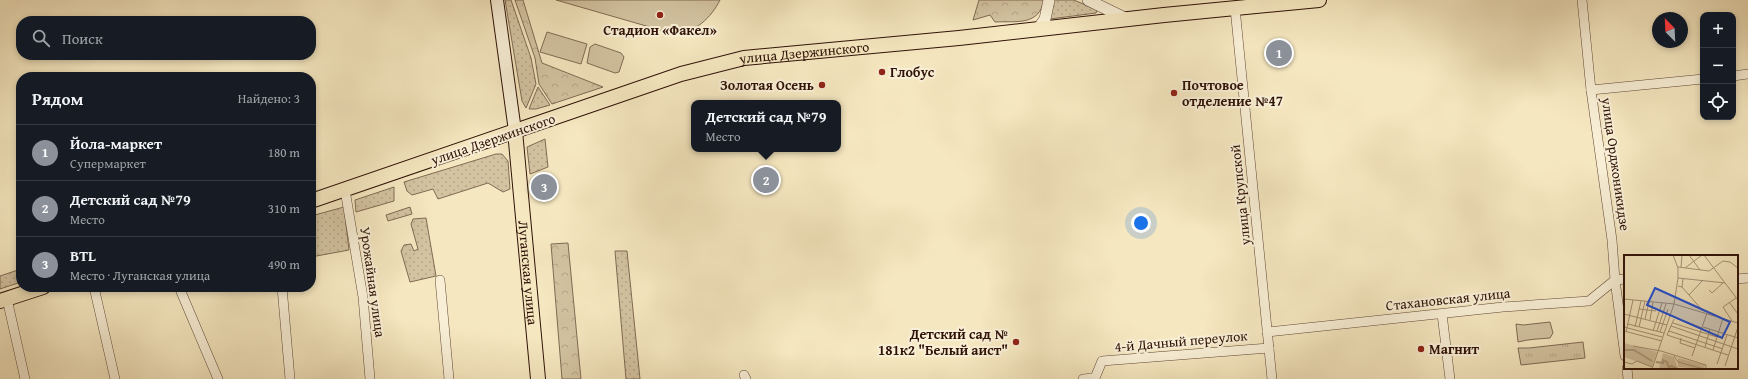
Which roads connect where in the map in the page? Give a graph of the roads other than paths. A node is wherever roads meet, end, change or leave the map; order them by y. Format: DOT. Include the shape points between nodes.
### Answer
graph roads {
  1 [pos="497,0"];
  2 [pos="1049,0"];
  3 [pos="1088,0"];
  4 [pos="1319,0"];
  5 [pos="1582,0"];
  6 [pos="1235,8"];
  7 [pos="1127,19"];
  8 [pos="1038,29"];
  9 [pos="1748,74"];
  10 [pos="1736,76"];
  11 [pos="1700,79"];
  12 [pos="1591,90"];
  13 [pos="515,132"];
  14 [pos="345,190"];
  15 [pos="316,199"];
  16 [pos="1748,278"];
  17 [pos="1624,279"];
  18 [pos="1738,279"];
  19 [pos="440,280"];
  20 [pos="1615,280"];
  21 [pos="28,292"];
  22 [pos="95,292"];
  23 [pos="181,292"];
  24 [pos="282,292"];
  25 [pos="4,300"];
  26 [pos="1442,314"];
  27 [pos="1267,332"];
  28 [pos="1269,348"];
  29 [pos="1624,348"];
  30 [pos="1626,369"];
  31 [pos="1095,378"];
  32 [pos="25,379"];
  33 [pos="115,379"];
  34 [pos="218,379"];
  35 [pos="290,379"];
  36 [pos="370,379"];
  37 [pos="449,379"];
  38 [pos="538,379"];
  39 [pos="1083,379"];
  40 [pos="1272,379"];
  41 [pos="1450,379"];
  42 [pos="1628,379"];
  1 -- 13 [label="main road, Луганская улица"];
  2 -- 8 [label="street" via="1045,18"];
  3 -- 7 [label="street"];
  4 -- 6 [label="main road, улица Дзержинского"];
  5 -- 12 [label="street, улица Орджоникидзе"];
  6 -- 7 [label="main road, улица Дзержинского"];
  6 -- 27 [label="street, улица Крупской"];
  7 -- 8 [label="main road, улица Дзержинского"];
  8 -- 13 [label="main road, улица Дзержинского" via="744,58 681,74"];
  9 -- 10 [label="street"];
  11 -- 12 [label="street"];
  12 -- 20 [label="street, улица Орджоникидзе" via="1612,240"];
  13 -- 14 [label="main road, улица Дзержинского"];
  13 -- 38 [label="main road, Луганская улица"];
  14 -- 15 [label="main road, улица Дзержинского"];
  14 -- 36 [label="street, Урожайная улица" via="363,297"];
  16 -- 18 [label="street"];
  17 -- 20 [label="street"];
  19 -- 37 [label="street"];
  20 -- 26 [label="street, Стахановская улица" via="1589,301"];
  20 -- 29 [label="street, улица Орджоникидзе"];
  21 -- 25 [label="main road"];
  22 -- 33 [label="street"];
  23 -- 34 [label="street"];
  24 -- 35 [label="street"];
  25 -- 32 [label="street"];
  26 -- 27 [label="street, Стахановская улица"];
  26 -- 41 [label="street"];
  27 -- 28 [label="street, улица Крупской"];
  28 -- 31 [label="street, 4-й Дачный переулок" via="1102,361"];
  28 -- 40 [label="street, улица Крупской"];
  30 -- 42 [label="street"];
  31 -- 39 [label="street, 4-й Дачный переулок"];
}
